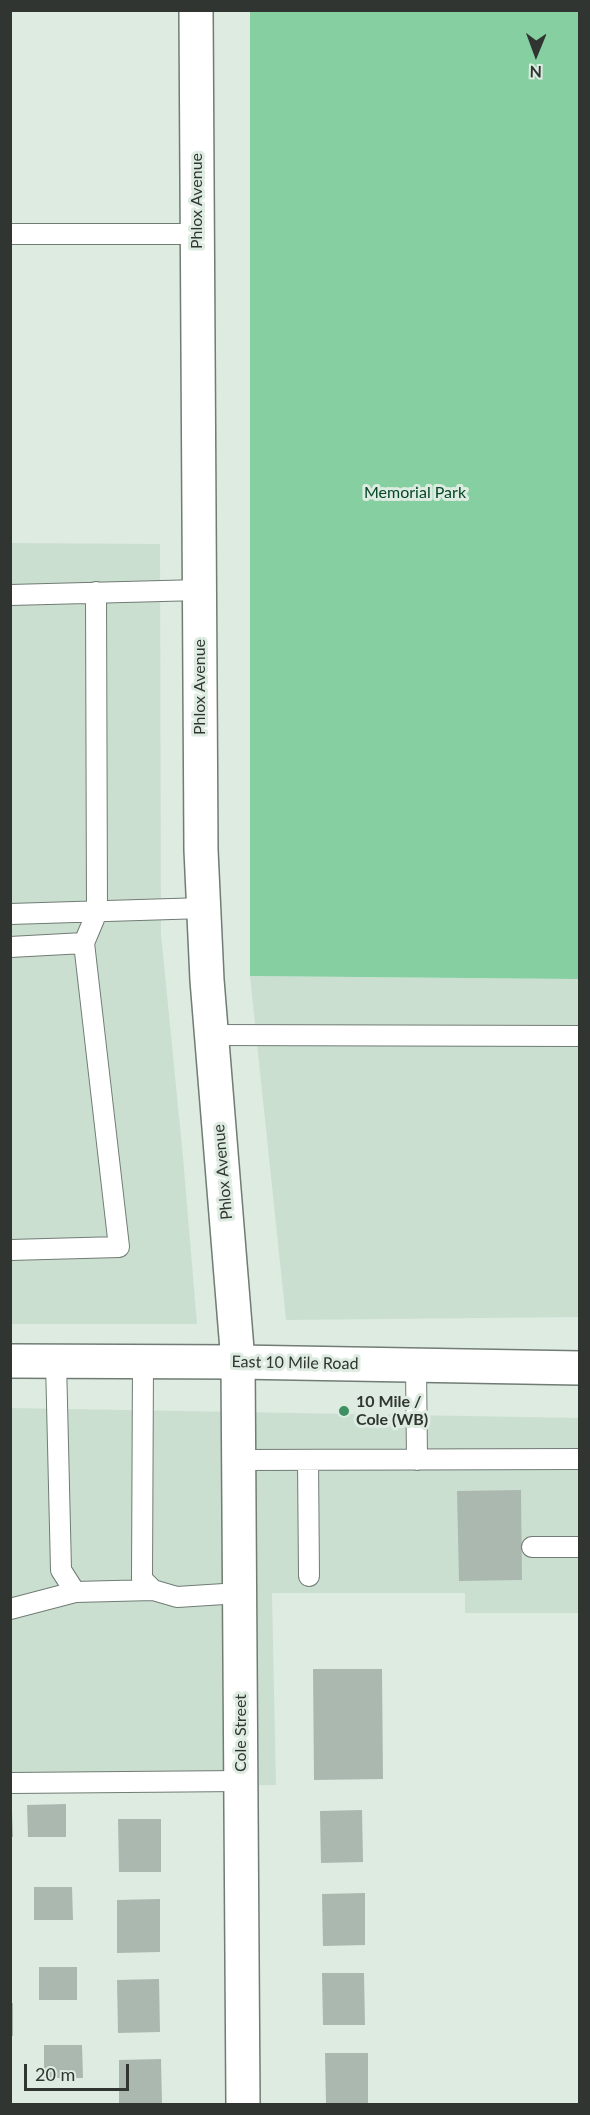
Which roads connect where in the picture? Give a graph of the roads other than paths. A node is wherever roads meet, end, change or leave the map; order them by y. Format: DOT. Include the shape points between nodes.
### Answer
graph roads {
  1 [pos="196,10"];
  2 [pos="10,234"];
  3 [pos="198,234"];
  4 [pos="200,590"];
  5 [pos="96,592"];
  6 [pos="10,595"];
  7 [pos="204,908"];
  8 [pos="97,912"];
  9 [pos="10,914"];
  10 [pos="84,943"];
  11 [pos="10,947"];
  12 [pos="212,1035"];
  13 [pos="579,1036"];
  14 [pos="10,1250"];
  15 [pos="10,1360"];
  16 [pos="56,1361"];
  17 [pos="143,1361"];
  18 [pos="238,1362"];
  19 [pos="416,1365"];
  20 [pos="579,1368"];
  21 [pos="579,1459"];
  22 [pos="239,1460"];
  23 [pos="308,1460"];
  24 [pos="417,1460"];
  25 [pos="579,1546"];
  26 [pos="532,1547"];
  27 [pos="309,1576"];
  28 [pos="153,1590"];
  29 [pos="75,1592"];
  30 [pos="240,1593"];
  31 [pos="10,1609"];
  32 [pos="241,1781"];
  33 [pos="10,1783"];
  34 [pos="243,2104"];
  1 -- 3 [label="street, Phlox Avenue"];
  2 -- 3 [label="lane"];
  3 -- 4 [label="street, Phlox Avenue"];
  4 -- 5 [label="lane"];
  4 -- 7 [label="street, Phlox Avenue"];
  5 -- 6 [label="lane"];
  5 -- 8 [label="lane"];
  7 -- 8 [label="lane"];
  7 -- 12 [label="street, Phlox Avenue"];
  8 -- 9 [label="lane"];
  8 -- 10 [label="lane"];
  10 -- 11 [label="lane"];
  10 -- 14 [label="lane" via="119,1247"];
  12 -- 13 [label="lane"];
  12 -- 18 [label="street, Phlox Avenue"];
  15 -- 16 [label="street, East 10 Mile Road"];
  16 -- 17 [label="street, East 10 Mile Road"];
  16 -- 29 [label="lane" via="62,1570"];
  17 -- 18 [label="street, East 10 Mile Road"];
  17 -- 28 [label="lane" via="142,1579"];
  18 -- 19 [label="street, East 10 Mile Road"];
  18 -- 22 [label="street, Cole Street"];
  19 -- 20 [label="street, East 10 Mile Road"];
  19 -- 24 [label="lane"];
  21 -- 24 [label="lane"];
  22 -- 23 [label="lane"];
  22 -- 30 [label="street, Cole Street"];
  23 -- 24 [label="lane"];
  23 -- 27 [label="lane"];
  25 -- 26 [label="lane"];
  28 -- 29 [label="lane"];
  28 -- 30 [label="lane" via="177,1597"];
  29 -- 31 [label="lane"];
  30 -- 32 [label="street, Cole Street"];
  32 -- 33 [label="lane"];
  32 -- 34 [label="street, Cole Street"];
}
